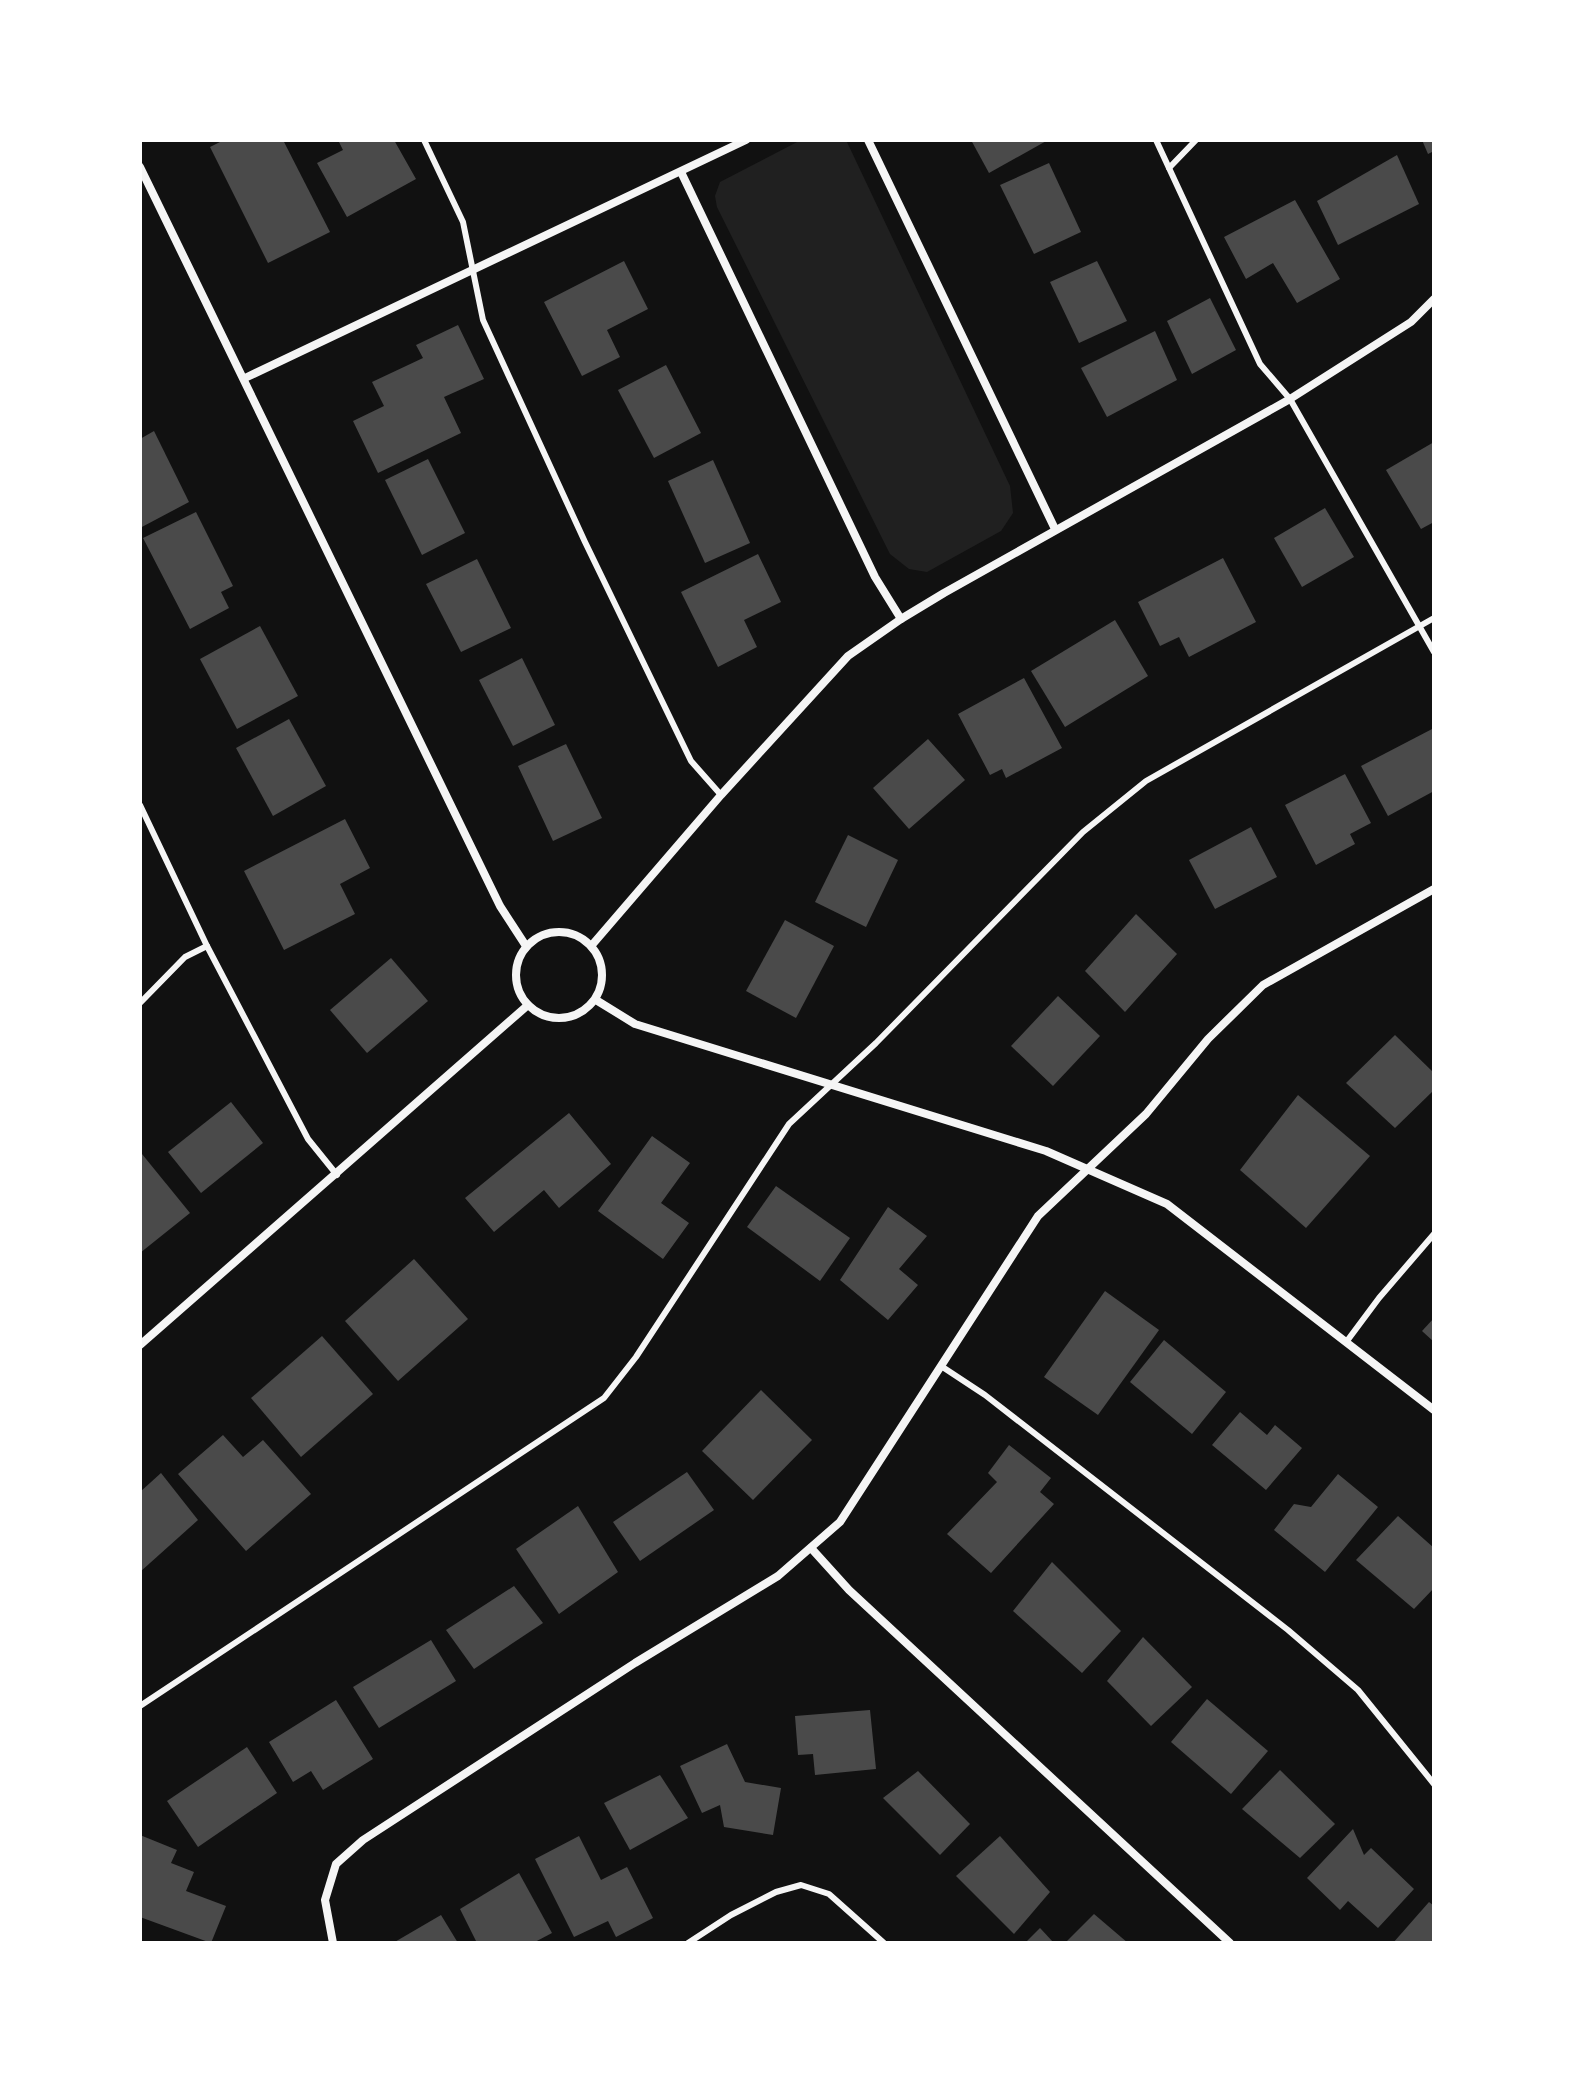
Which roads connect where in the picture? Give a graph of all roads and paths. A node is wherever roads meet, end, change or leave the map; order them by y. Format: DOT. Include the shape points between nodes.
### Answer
graph roads {
  1 [pos="424,140"];
  2 [pos="746,140"];
  3 [pos="868,140"];
  4 [pos="1156,140"];
  5 [pos="1196,140"];
  6 [pos="140,167"];
  7 [pos="1169,168"];
  8 [pos="681,172"];
  9 [pos="473,269"];
  10 [pos="1434,299"];
  11 [pos="245,378"];
  12 [pos="1290,399"];
  13 [pos="1055,529"];
  14 [pos="1434,618"];
  15 [pos="901,619"];
  16 [pos="1419,626"];
  17 [pos="1434,652"];
  18 [pos="721,795"];
  19 [pos="140,805"];
  20 [pos="1434,889"];
  21 [pos="592,945"];
  22 [pos="207,946"];
  23 [pos="526,946"];
  24 [pos="596,1000"];
  25 [pos="140,1003"];
  26 [pos="528,1005"];
  27 [pos="832,1083"];
  28 [pos="1088,1168"];
  29 [pos="337,1175"];
  30 [pos="1434,1234"];
  31 [pos="1347,1341"];
  32 [pos="140,1345"];
  33 [pos="941,1366"];
  34 [pos="1434,1410"];
  35 [pos="811,1548"];
  36 [pos="140,1706"];
  37 [pos="1434,1784"];
  38 [pos="333,1943"];
  39 [pos="688,1943"];
  40 [pos="884,1943"];
  41 [pos="1230,1943"];
  1 -- 9 [label="lane" via="463,222"];
  2 -- 8 [label="street"];
  3 -- 13 [label="street"];
  4 -- 7 [label="lane"];
  5 -- 7 [label="lane"];
  6 -- 11 [label="street"];
  7 -- 12 [label="lane" via="1260,364"];
  8 -- 9 [label="street"];
  8 -- 15 [label="street" via="875,577"];
  9 -- 11 [label="street"];
  9 -- 18 [label="lane" via="483,320 585,542 691,761"];
  10 -- 12 [label="street" via="1411,322"];
  11 -- 23 [label="street" via="500,906"];
  12 -- 13 [label="street"];
  12 -- 16 [label="lane"];
  13 -- 15 [label="street"];
  14 -- 16 [label="lane"];
  15 -- 18 [label="street" via="848,656"];
  16 -- 17 [label="lane"];
  16 -- 27 [label="lane" via="1146,781 1083,832"];
  18 -- 21 [label="street"];
  19 -- 22 [label="lane"];
  20 -- 28 [label="street" via="1263,985 1208,1039 1146,1114"];
  21 -- 23 [label="street" via="571,932 546,933"];
  21 -- 24 [label="street" via="604,971"];
  22 -- 25 [label="lane" via="185,957"];
  22 -- 29 [label="lane" via="308,1139"];
  23 -- 26 [label="street" via="516,983"];
  24 -- 26 [label="street" via="563,1019 544,1016"];
  24 -- 27 [label="street" via="635,1024"];
  26 -- 29 [label="street"];
  27 -- 28 [label="street"];
  27 -- 36 [label="lane" via="789,1124 604,1398"];
  28 -- 31 [label="street" via="1167,1204"];
  28 -- 33 [label="street" via="1038,1216"];
  29 -- 32 [label="street"];
  30 -- 31 [label="lane"];
  31 -- 34 [label="street"];
  33 -- 35 [label="street" via="840,1522"];
  33 -- 37 [label="lane" via="1288,1630 1358,1690"];
  35 -- 38 [label="street" via="778,1576 363,1840 336,1864 325,1900"];
  35 -- 41 [label="street" via="849,1590"];
  39 -- 40 [label="lane" via="731,1915 801,1885 829,1894"];
}
